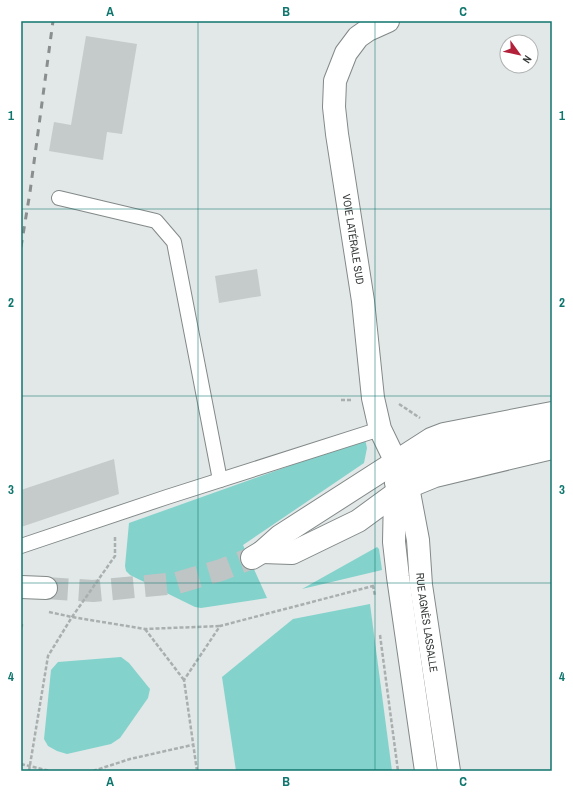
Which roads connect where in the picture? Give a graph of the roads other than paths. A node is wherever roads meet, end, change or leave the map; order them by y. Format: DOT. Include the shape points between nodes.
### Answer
graph roads {
  1 [pos="388,21"];
  2 [pos="59,198"];
  3 [pos="552,413"];
  4 [pos="552,427"];
  5 [pos="380,430"];
  6 [pos="552,448"];
  7 [pos="400,479"];
  8 [pos="220,480"];
  9 [pos="21,546"];
  10 [pos="21,587"];
  11 [pos="46,588"];
  12 [pos="426,771"];
  13 [pos="449,771"];
  1 -- 5 [label="street, VOIE LATÉRALE SUD" via="358,37 346,53 335,81 334,107 363,301 373,398"];
  2 -- 8 [label="lane" via="156,221 174,242"];
  3 -- 7 [label="street" via="444,434 431,439"];
  4 -- 7 [label="street" via="437,456"];
  5 -- 7 [label="street, VOIE LATÉRALE SUD"];
  5 -- 8 [label="lane"];
  6 -- 7 [label="street" via="435,476"];
  7 -- 7 [label="street" via="358,521 292,553 257,555 280,536"];
  7 -- 12 [label="street, RUE AGNÈS LASSALLE" via="394,542"];
  7 -- 13 [label="street, RUE AGNÈS LASSALLE" via="418,540 421,585"];
  8 -- 9 [label="lane"];
  10 -- 11 [label="street"];
}
